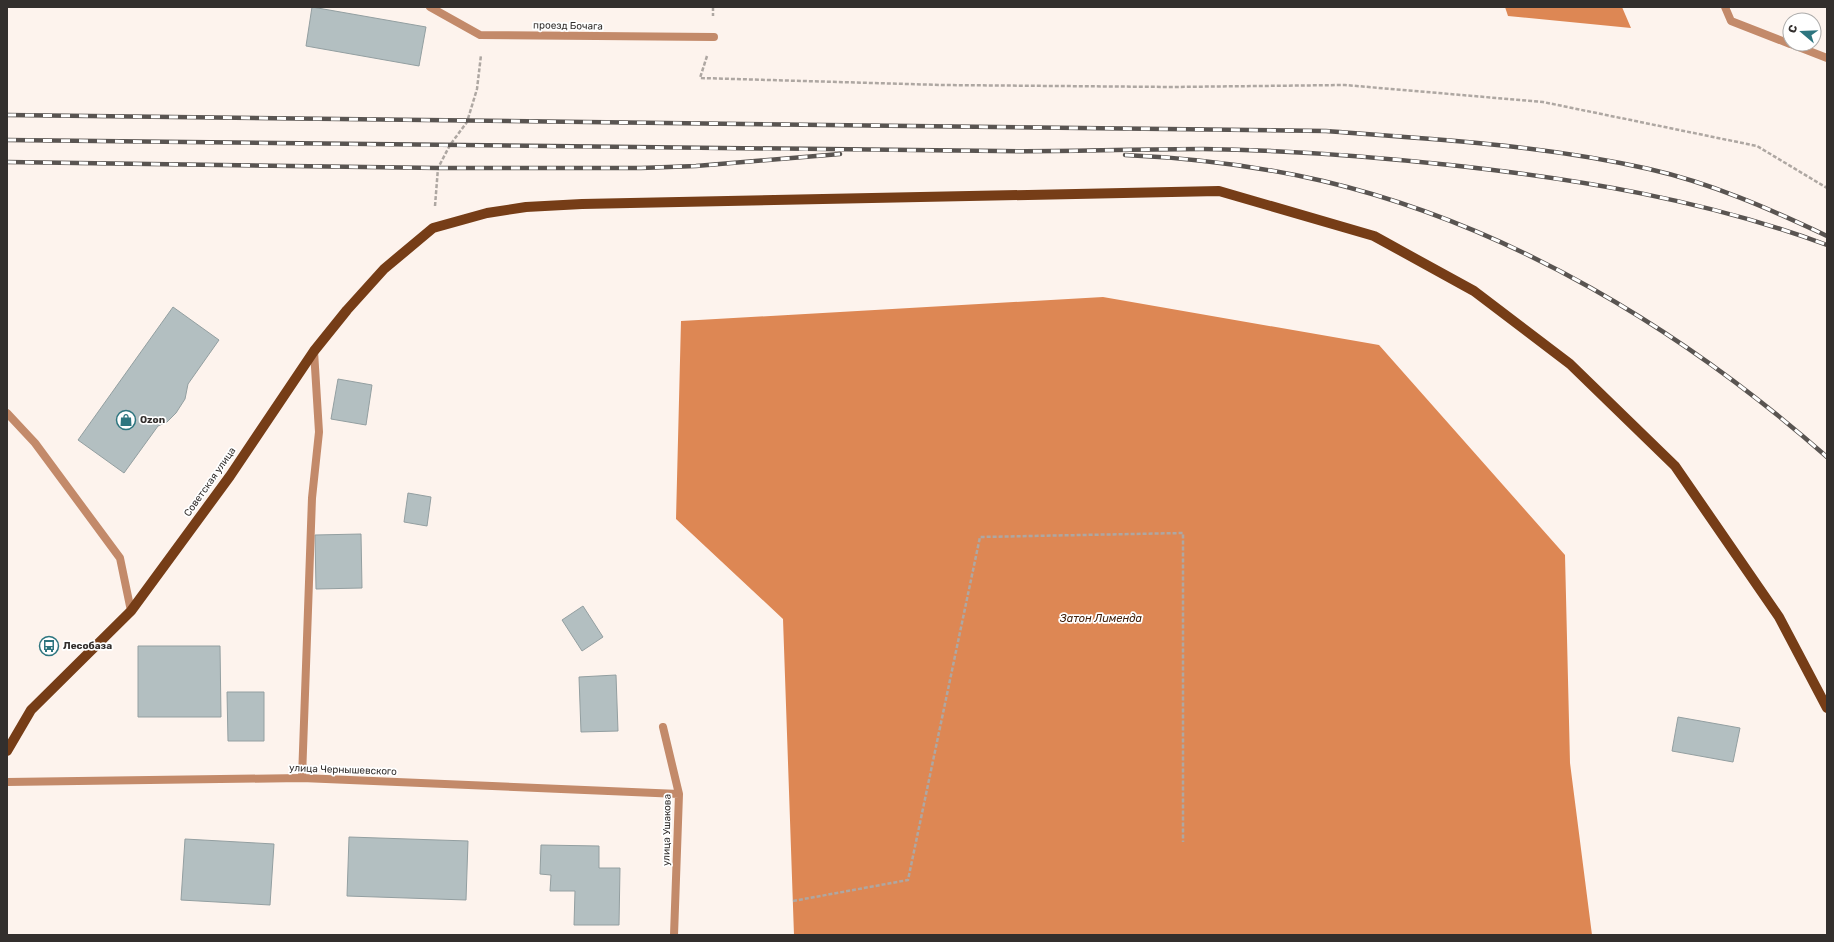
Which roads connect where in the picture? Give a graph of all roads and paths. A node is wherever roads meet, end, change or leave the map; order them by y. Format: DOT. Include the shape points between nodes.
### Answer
graph roads {
  1 [pos="430,7"];
  2 [pos="1725,7"];
  3 [pos="480,35"];
  4 [pos="714,37"];
  5 [pos="1782,41"];
  6 [pos="1811,52"];
  7 [pos="1827,58"];
  8 [pos="1827,188"];
  9 [pos="433,228"];
  10 [pos="314,351"];
  11 [pos="7,413"];
  12 [pos="132,611"];
  13 [pos="1827,708"];
  14 [pos="663,727"];
  15 [pos="7,751"];
  16 [pos="302,778"];
  17 [pos="7,782"];
  18 [pos="679,794"];
  19 [pos="1183,842"];
  20 [pos="793,901"];
  21 [pos="674,935"];
  1 -- 3 [label="street, проезд Бочага"];
  2 -- 5 [label="street" via="1731,21"];
  3 -- 4 [label="street, проезд Бочага"];
  3 -- 9 [label="path" via="481,62 477,89 468,122 450,145 438,168"];
  4 -- 8 [label="path" via="700,78 958,85 1345,85 1543,102 1757,146"];
  6 -- 7 [label="street"];
  9 -- 10 [label="main road, Советская улица" via="384,269 346,310"];
  9 -- 13 [label="main road" via="487,213 526,207 582,204 1219,191 1374,236 1474,291 1570,364 1675,466 1779,618"];
  10 -- 12 [label="main road, Советская улица" via="230,476"];
  10 -- 16 [label="street" via="319,432 312,498"];
  11 -- 12 [label="street" via="36,443 120,558"];
  12 -- 15 [label="main road, Советская улица" via="31,710"];
  14 -- 18 [label="street, улица Ушакова"];
  16 -- 17 [label="street, улица Чернышевского"];
  16 -- 18 [label="street, улица Чернышевского"];
  18 -- 21 [label="street, улица Ушакова"];
  19 -- 20 [label="path" via="1184,533 980,537 908,880"];
}
